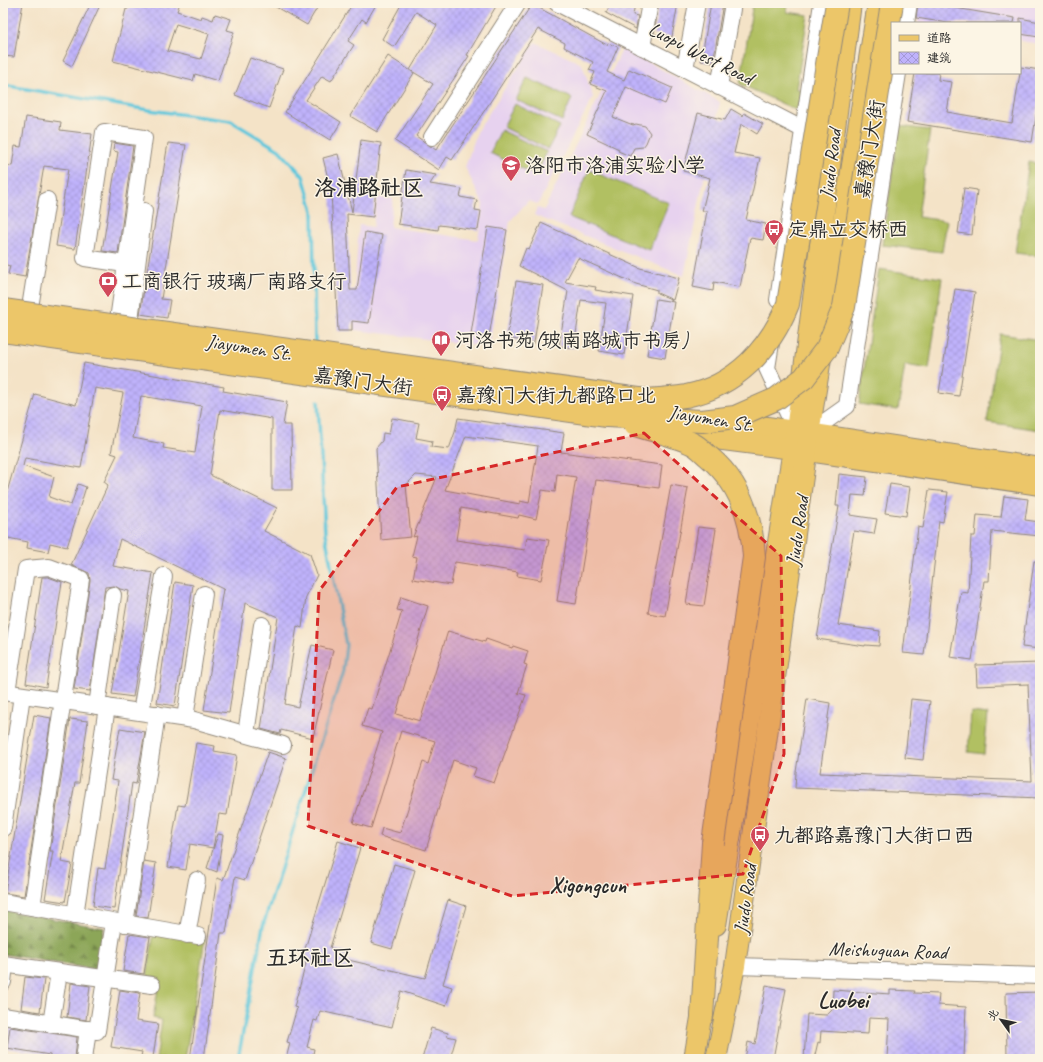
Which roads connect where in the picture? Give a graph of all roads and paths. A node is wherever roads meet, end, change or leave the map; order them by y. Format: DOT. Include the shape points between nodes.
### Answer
graph roads {
  1 [pos="518,3"];
  2 [pos="557,3"];
  3 [pos="650,3"];
  4 [pos="697,3"];
  5 [pos="733,3"];
  6 [pos="822,3"];
  7 [pos="838,3"];
  8 [pos="851,3"];
  9 [pos="878,3"];
  10 [pos="892,3"];
  11 [pos="909,3"];
  12 [pos="906,22"];
  13 [pos="642,47"];
  14 [pos="685,69"];
  15 [pos="898,74"];
  16 [pos="719,87"];
  17 [pos="804,130"];
  18 [pos="432,137"];
  19 [pos="154,140"];
  20 [pos="47,200"];
  21 [pos="125,264"];
  22 [pos="3,310"];
  23 [pos="29,314"];
  24 [pos="123,327"];
  25 [pos="3,331"];
  26 [pos="3,339"];
  27 [pos="607,416"];
  28 [pos="801,441"];
  29 [pos="1040,468"];
  30 [pos="1040,485"];
  31 [pos="164,576"];
  32 [pos="204,594"];
  33 [pos="113,595"];
  34 [pos="262,624"];
  35 [pos="11,693"];
  36 [pos="63,701"];
  37 [pos="102,706"];
  38 [pos="141,712"];
  39 [pos="157,714"];
  40 [pos="185,718"];
  41 [pos="246,734"];
  42 [pos="283,745"];
  43 [pos="3,828"];
  44 [pos="196,880"];
  45 [pos="3,902"];
  46 [pos="32,907"];
  47 [pos="75,915"];
  48 [pos="120,923"];
  49 [pos="4,964"];
  50 [pos="735,966"];
  51 [pos="59,972"];
  52 [pos="1040,976"];
  53 [pos="105,978"];
  54 [pos="3,982"];
  55 [pos="152,985"];
  56 [pos="3,1016"];
  57 [pos="702,1016"];
  58 [pos="52,1024"];
  59 [pos="88,1029"];
  60 [pos="84,1059"];
  61 [pos="694,1059"];
  62 [pos="716,1059"];
  1 -- 18 [label="street"];
  2 -- 13 [label="street, Luopu West Road"];
  3 -- 13 [label="street"];
  4 -- 14 [label="street"];
  5 -- 16 [label="street"];
  6 -- 17 [label="street"];
  7 -- 22 [label="highway, 嘉豫门大街, bridge" via="788,304 768,344 748,365 721,384 687,396 646,400"];
  8 -- 28 [label="main road, Jiudu Road"];
  9 -- 28 [label="main road, Jiudu Road"];
  10 -- 27 [label="highway, 嘉豫门大街, bridge" via="844,308 827,348 804,378 782,395 735,417 702,421"];
  11 -- 12 [label="street"];
  13 -- 14 [label="street, Luopu West Road"];
  14 -- 16 [label="street, Luopu West Road"];
  15 -- 28 [label="street" via="847,406"];
  16 -- 17 [label="street, Luopu West Road"];
  17 -- 28 [label="street" via="767,368"];
  19 -- 24 [label="street"];
  20 -- 23 [label="street"];
  21 -- 21 [label="street" via="85,258 104,132 144,138"];
  21 -- 24 [label="street"];
  22 -- 23 [label="main road, Jiayumen St."];
  23 -- 24 [label="main road, Jiayumen St."];
  24 -- 28 [label="main road, Jiayumen St."];
  25 -- 27 [label="highway, 嘉豫门大街, bridge"];
  26 -- 28 [label="main road, Jiayumen St."];
  27 -- 57 [label="highway, bridge" via="694,444 718,465 735,485 753,537 754,557 713,843"];
  28 -- 29 [label="main road, Jiayumen St."];
  28 -- 30 [label="main road, Jiayumen St."];
  28 -- 50 [label="main road, Jiudu Road"];
  28 -- 57 [label="main road, Jiudu Road"];
  31 -- 38 [label="street"];
  32 -- 40 [label="street"];
  33 -- 37 [label="street"];
  34 -- 41 [label="street"];
  35 -- 36 [label="street"];
  35 -- 36 [label="street" via="26,569 49,567 81,579"];
  35 -- 43 [label="street"];
  36 -- 37 [label="street"];
  36 -- 46 [label="street"];
  37 -- 38 [label="street"];
  37 -- 47 [label="street"];
  38 -- 39 [label="street"];
  39 -- 40 [label="street"];
  39 -- 48 [label="street"];
  40 -- 41 [label="street"];
  41 -- 42 [label="street"];
  44 -- 48 [label="street" via="192,936"];
  45 -- 46 [label="street"];
  46 -- 47 [label="street"];
  47 -- 48 [label="street"];
  48 -- 53 [label="street"];
  49 -- 51 [label="street"];
  49 -- 54 [label="street"];
  50 -- 52 [label="street, Meishuguan Road"];
  50 -- 62 [label="main road, Jiudu Road"];
  51 -- 53 [label="street"];
  51 -- 58 [label="street"];
  53 -- 55 [label="street"];
  53 -- 59 [label="street" via="97,1031"];
  56 -- 58 [label="street"];
  57 -- 61 [label="main road, Jiudu Road"];
  58 -- 59 [label="street"];
  59 -- 60 [label="street"];
}
